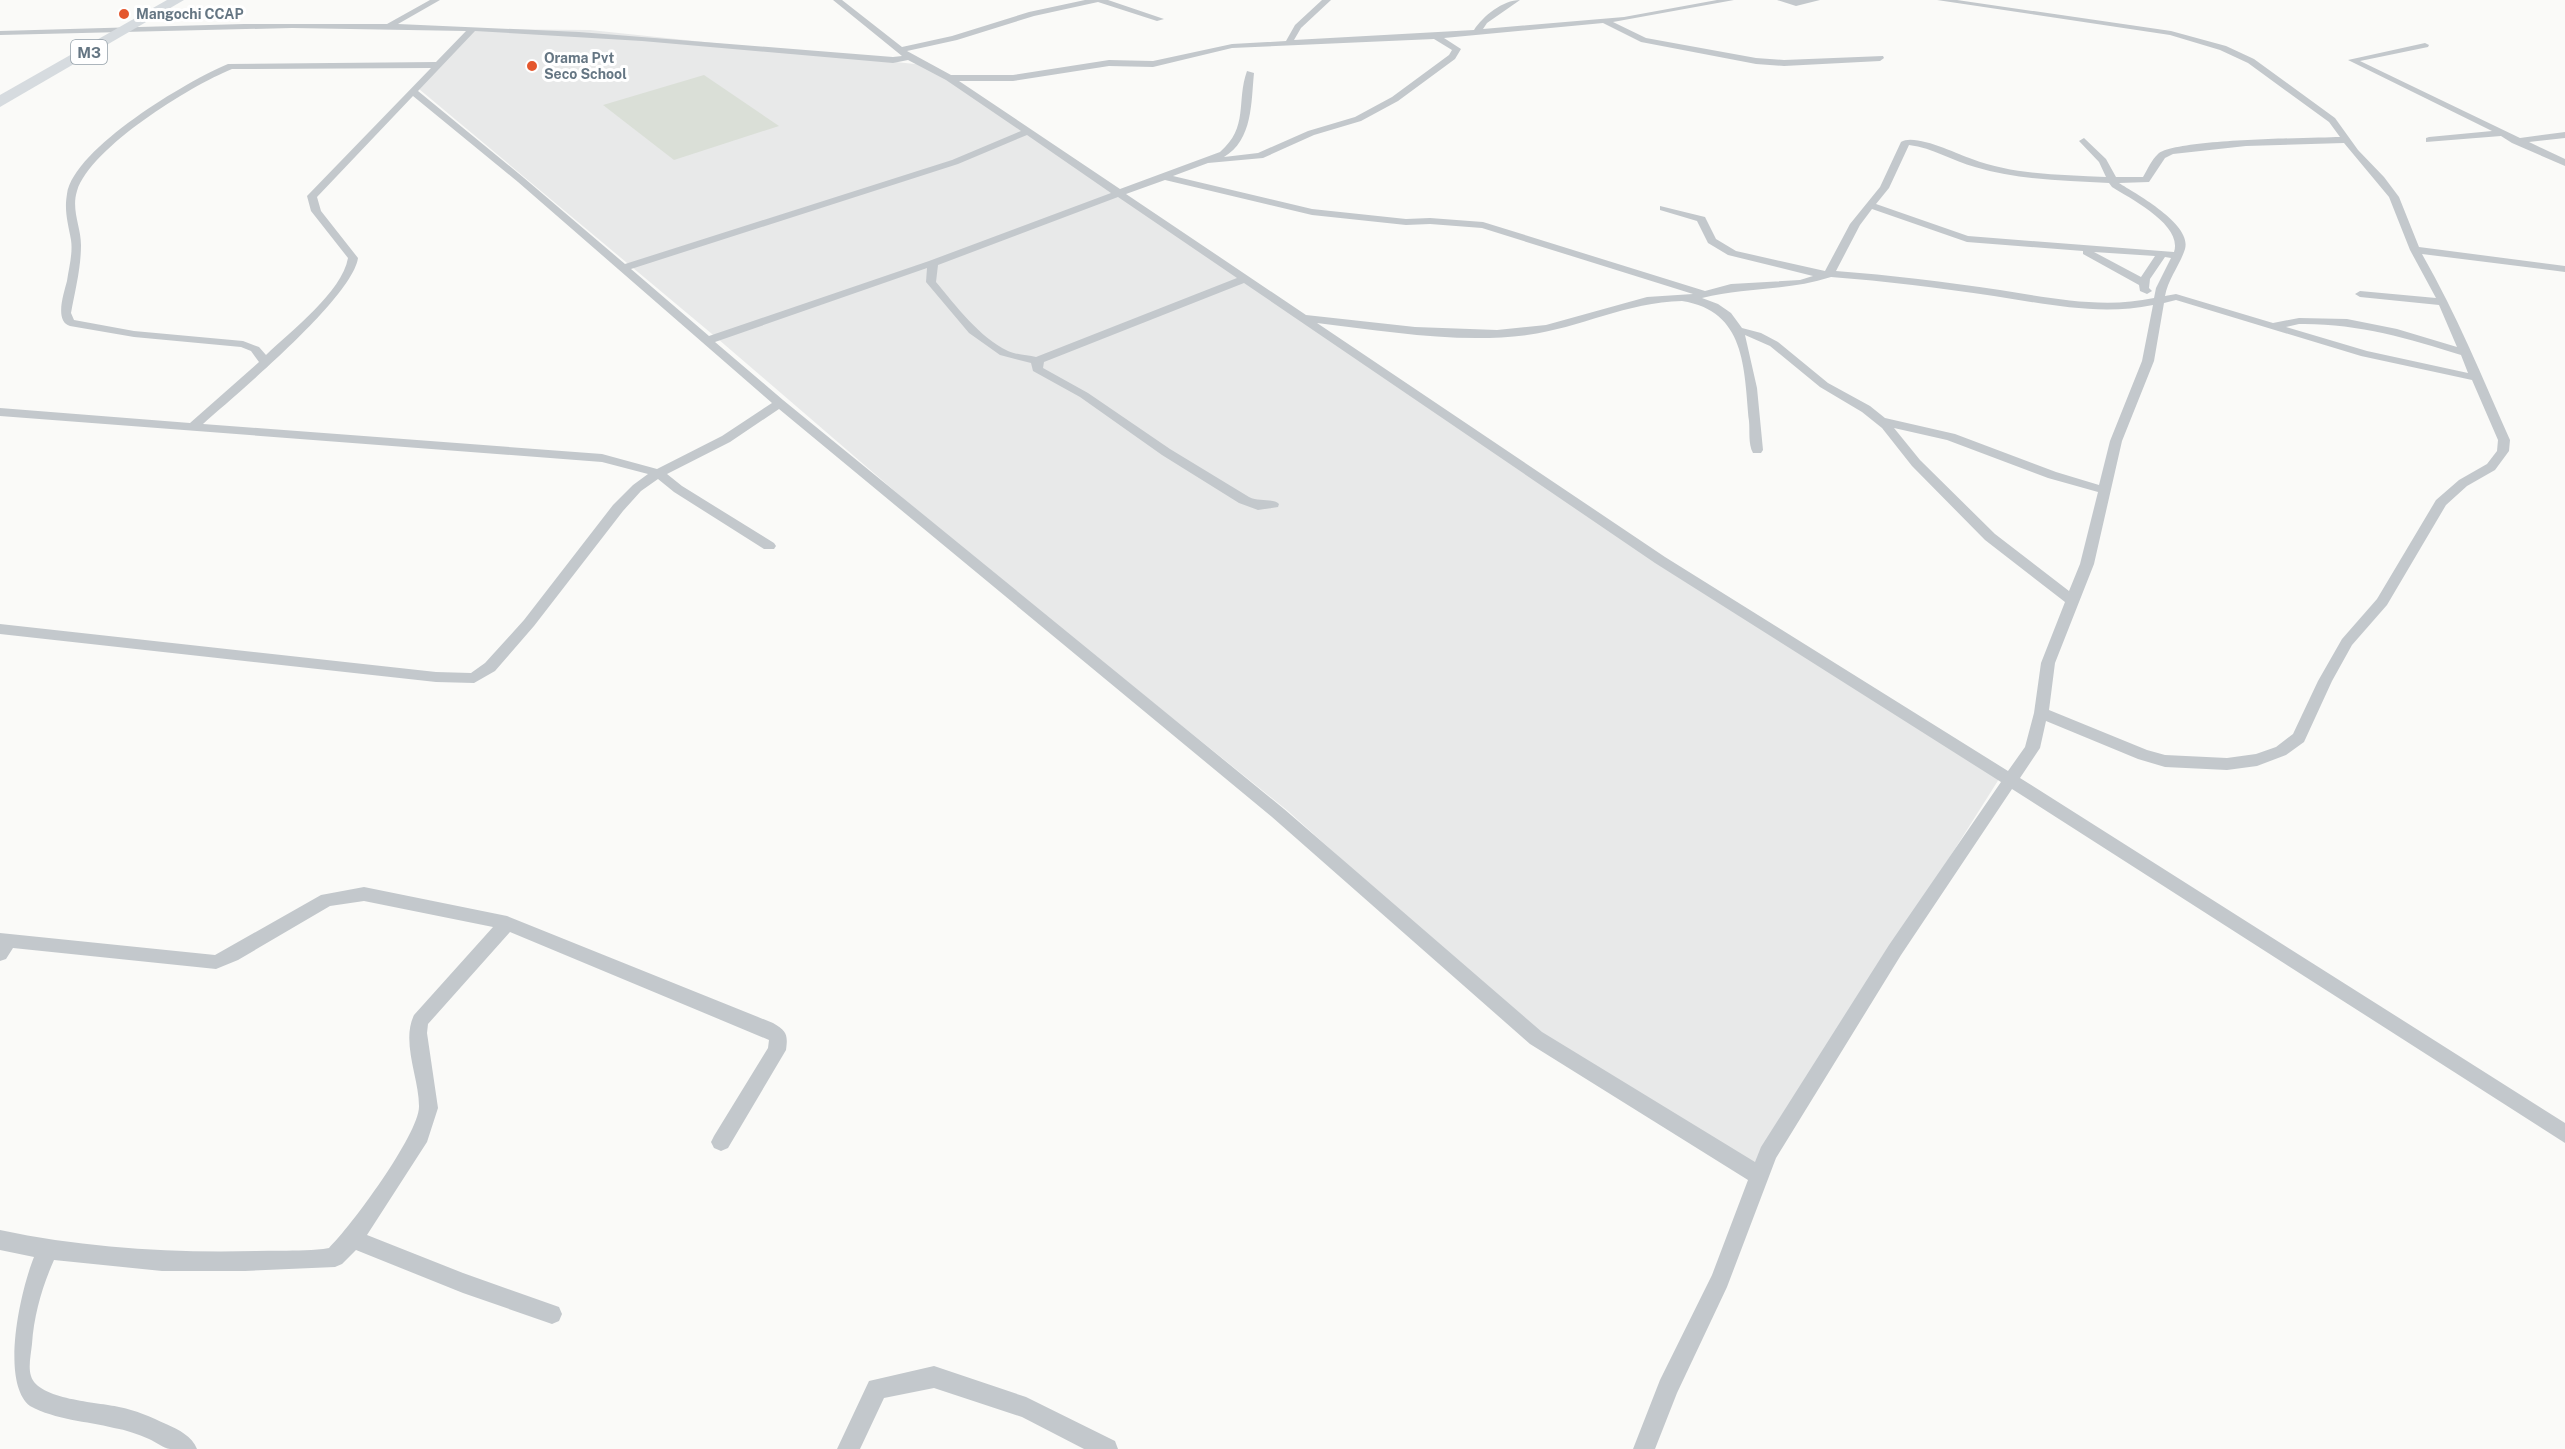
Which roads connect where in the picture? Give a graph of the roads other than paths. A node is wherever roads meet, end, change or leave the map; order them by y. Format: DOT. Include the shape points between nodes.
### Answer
graph roads {
  1 [pos="177,0"];
  2 [pos="436,0"];
  3 [pos="837,0"];
  4 [pos="1098,0"];
  5 [pos="1327,0"];
  6 [pos="1516,0"];
  7 [pos="1730,0"];
  8 [pos="1782,0"];
  9 [pos="1816,0"];
  10 [pos="1941,0"];
  11 [pos="1710,2"];
  12 [pos="1160,19"];
  13 [pos="1604,21"];
  14 [pos="388,26"];
  15 [pos="473,28"];
  16 [pos="128,30"];
  17 [pos="1478,31"];
  18 [pos="0,33"];
  19 [pos="1436,36"];
  20 [pos="1288,44"];
  21 [pos="2425,45"];
  22 [pos="905,54"];
  23 [pos="1880,58"];
  24 [pos="437,65"];
  25 [pos="1250,73"];
  26 [pos="949,78"];
  27 [pos="412,91"];
  28 [pos="0,102"];
  29 [pos="1028,131"];
  30 [pos="2500,133"];
  31 [pos="2565,135"];
  32 [pos="2346,140"];
  33 [pos="2429,140"];
  34 [pos="2085,141"];
  35 [pos="2515,141"];
  36 [pos="1206,161"];
  37 [pos="2565,163"];
  38 [pos="1164,176"];
  39 [pos="2111,178"];
  40 [pos="1117,192"];
  41 [pos="1870,205"];
  42 [pos="1663,208"];
  43 [pos="2079,249"];
  44 [pos="2415,250"];
  45 [pos="2162,254"];
  46 [pos="2177,255"];
  47 [pos="933,263"];
  48 [pos="624,268"];
  49 [pos="2565,269"];
  50 [pos="1827,275"];
  51 [pos="1245,279"];
  52 [pos="2144,284"];
  53 [pos="1704,294"];
  54 [pos="2360,294"];
  55 [pos="1689,298"];
  56 [pos="2158,301"];
  57 [pos="2443,302"];
  58 [pos="1302,318"];
  59 [pos="2274,325"];
  60 [pos="1738,330"];
  61 [pos="709,340"];
  62 [pos="2466,352"];
  63 [pos="1037,361"];
  64 [pos="265,362"];
  65 [pos="2478,378"];
  66 [pos="779,403"];
  67 [pos="0,412"];
  68 [pos="1881,421"];
  69 [pos="193,427"];
  70 [pos="1757,450"];
  71 [pos="658,473"];
  72 [pos="2103,490"];
  73 [pos="1274,504"];
  74 [pos="769,546"];
  75 [pos="2074,602"];
  76 [pos="0,629"];
  77 [pos="2041,713"];
  78 [pos="2007,781"];
  79 [pos="507,923"];
  80 [pos="3,945"];
  81 [pos="2565,1134"];
  82 [pos="721,1142"];
  83 [pos="1758,1175"];
  84 [pos="353,1239"];
  85 [pos="0,1240"];
  86 [pos="47,1252"];
  87 [pos="552,1314"];
  88 [pos="186,1449"];
  89 [pos="848,1449"];
  90 [pos="1107,1449"];
  91 [pos="1644,1449"];
  1 -- 16 [label="highway, M3"];
  2 -- 14 [label="street"];
  3 -- 22 [label="street"];
  4 -- 12 [label="street"];
  4 -- 22 [label="street" via="1032,14"];
  5 -- 20 [label="street" via="1298,27"];
  6 -- 17 [label="street" via="1484,21"];
  7 -- 11 [label="street"];
  8 -- 9 [label="street" via="1796,4"];
  10 -- 32 [label="street" via="2171,33 2223,48 2251,61 2310,102 2332,120"];
  11 -- 13 [label="street"];
  13 -- 17 [label="street"];
  13 -- 23 [label="street" via="1644,40 1756,61"];
  14 -- 15 [label="street"];
  14 -- 16 [label="street"];
  15 -- 22 [label="street" via="599,34 893,60"];
  15 -- 24 [label="street"];
  16 -- 18 [label="street"];
  16 -- 28 [label="highway, M3"];
  17 -- 19 [label="street"];
  19 -- 20 [label="street"];
  19 -- 36 [label="street" via="1457,49 1452,57 1380,109 1311,133 1270,153"];
  20 -- 26 [label="street" via="1226,47 1158,63 1109,63 1012,78"];
  21 -- 30 [label="street" via="2352,60"];
  22 -- 26 [label="street"];
  24 -- 27 [label="street"];
  24 -- 64 [label="street" via="224,67 119,134 74,185 70,199 76,260 66,313 70,323 134,334 243,344 255,349"];
  25 -- 36 [label="street" via="1240,138 1230,149"];
  26 -- 29 [label="street"];
  27 -- 48 [label="street"];
  27 -- 64 [label="street" via="312,196 315,212 348,248 353,258 351,270 336,292"];
  29 -- 40 [label="street"];
  29 -- 48 [label="street" via="955,162"];
  30 -- 33 [label="street"];
  30 -- 35 [label="street"];
  31 -- 35 [label="street"];
  32 -- 39 [label="street" via="2246,143 2171,152 2161,156 2146,180"];
  32 -- 44 [label="street" via="2394,197"];
  34 -- 39 [label="street" via="2103,161"];
  35 -- 37 [label="street"];
  36 -- 38 [label="street"];
  38 -- 40 [label="street"];
  38 -- 53 [label="street" via="1312,212 1483,225"];
  39 -- 41 [label="street" via="2064,180 2024,174 1978,165 1909,142 1904,143 1884,188"];
  39 -- 46 [label="street" via="2121,190 2153,209 2176,230 2181,241"];
  40 -- 47 [label="street"];
  40 -- 51 [label="street"];
  41 -- 43 [label="street" via="1967,239"];
  41 -- 50 [label="street"];
  42 -- 50 [label="street" via="1701,219 1712,241 1732,253"];
  43 -- 45 [label="street"];
  43 -- 52 [label="street"];
  44 -- 49 [label="street"];
  44 -- 57 [label="street"];
  45 -- 46 [label="street"];
  45 -- 52 [label="street"];
  46 -- 56 [label="street"];
  47 -- 61 [label="street"];
  47 -- 63 [label="street" via="931,282 961,320 1002,352"];
  48 -- 61 [label="street"];
  50 -- 53 [label="street" via="1801,283 1731,287"];
  50 -- 56 [label="street" via="1893,278 2076,305 2132,306"];
  51 -- 58 [label="street"];
  51 -- 63 [label="street"];
  52 -- 56 [label="street" via="2144,289"];
  53 -- 55 [label="street"];
  54 -- 57 [label="street"];
  55 -- 58 [label="street" via="1631,303 1569,323 1506,333 1434,331"];
  55 -- 60 [label="street" via="1714,308"];
  56 -- 59 [label="street" via="2176,297"];
  56 -- 72 [label="street" via="2148,361 2116,441"];
  57 -- 62 [label="street"];
  58 -- 78 [label="street" via="1660,560"];
  59 -- 62 [label="street" via="2301,321 2363,325"];
  59 -- 65 [label="street" via="2365,354"];
  60 -- 68 [label="street" via="1774,345 1824,385"];
  60 -- 70 [label="street" via="1755,418"];
  61 -- 66 [label="street"];
  62 -- 65 [label="street"];
  63 -- 73 [label="street" via="1037,369 1084,395 1226,490 1258,506"];
  64 -- 69 [label="street"];
  65 -- 77 [label="street" via="2502,432 2503,451 2491,467 2463,483 2441,503 2382,602 2347,642 2299,738 2282,751 2257,760 2182,764 2144,755"];
  66 -- 71 [label="street" via="726,439"];
  66 -- 83 [label="street" via="1278,813 1536,1038"];
  67 -- 69 [label="street"];
  68 -- 72 [label="street" via="1951,437"];
  68 -- 75 [label="street" via="1916,463 1990,537"];
  69 -- 71 [label="street" via="602,458"];
  71 -- 74 [label="street"];
  71 -- 76 [label="street" via="618,508 529,623 490,667 474,678"];
  72 -- 75 [label="street" via="2087,564"];
  75 -- 77 [label="street" via="2048,663"];
  77 -- 78 [label="street" via="2032,748"];
  78 -- 81 [label="street" via="2234,921"];
  78 -- 83 [label="street" via="1895,950"];
  79 -- 80 [label="street" via="364,894 327,900 216,962"];
  79 -- 82 [label="street" via="779,1036 777,1050"];
  79 -- 84 [label="street" via="420,1021 427,1120"];
  83 -- 91 [label="street" via="1724,1269"];
  84 -- 86 [label="street" via="340,1254 327,1259 216,1263"];
  84 -- 87 [label="street"];
  85 -- 86 [label="street"];
  86 -- 88 [label="street" via="28,1299 23,1329 21,1381 31,1396 140,1424 171,1437"];
  89 -- 90 [label="street" via="877,1389 934,1377 1026,1408"];
}
